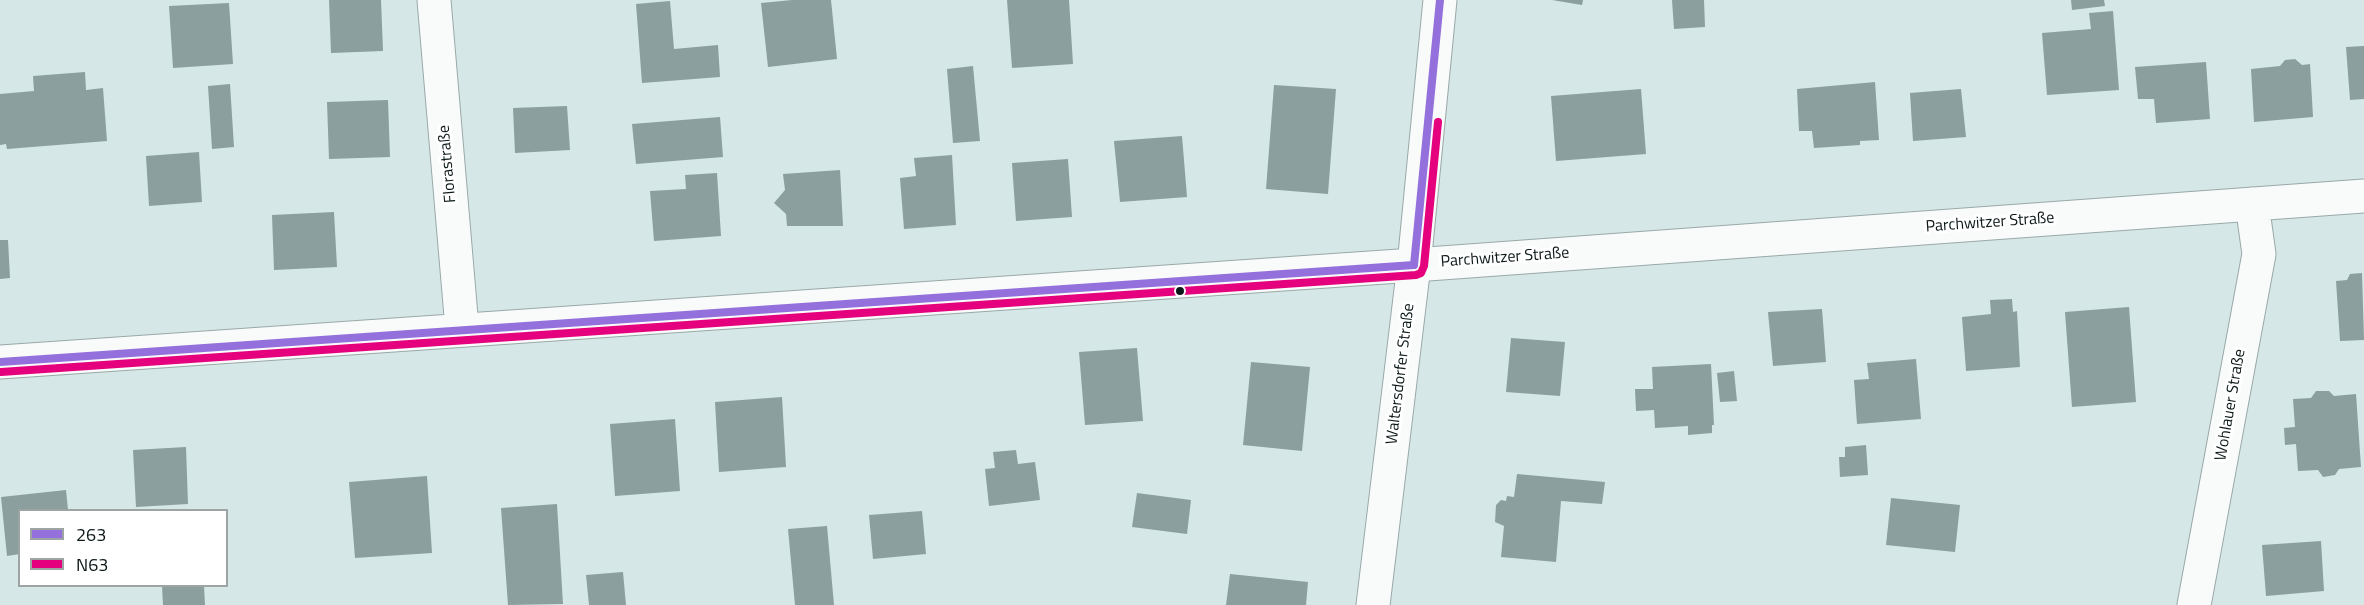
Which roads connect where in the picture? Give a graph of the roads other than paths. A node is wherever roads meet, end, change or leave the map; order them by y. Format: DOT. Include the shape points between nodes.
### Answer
graph roads {
  1 [pos="434,0"];
  2 [pos="1440,0"];
  3 [pos="2364,196"];
  4 [pos="2252,204"];
  5 [pos="1414,265"];
  6 [pos="462,328"];
  7 [pos="0,362"];
  8 [pos="1373,605"];
  9 [pos="2194,605"];
  1 -- 6 [label="street, Florastraße"];
  2 -- 5 [label="street, Waltersdorfer Straße"];
  3 -- 4 [label="street, Parchwitzer Straße"];
  4 -- 5 [label="street, Parchwitzer Straße"];
  4 -- 9 [label="street, Wohlauer Straße" via="2259,254"];
  5 -- 6 [label="street, Parchwitzer Straße"];
  5 -- 8 [label="street, Waltersdorfer Straße"];
  6 -- 7 [label="street, Parchwitzer Straße"];
}
